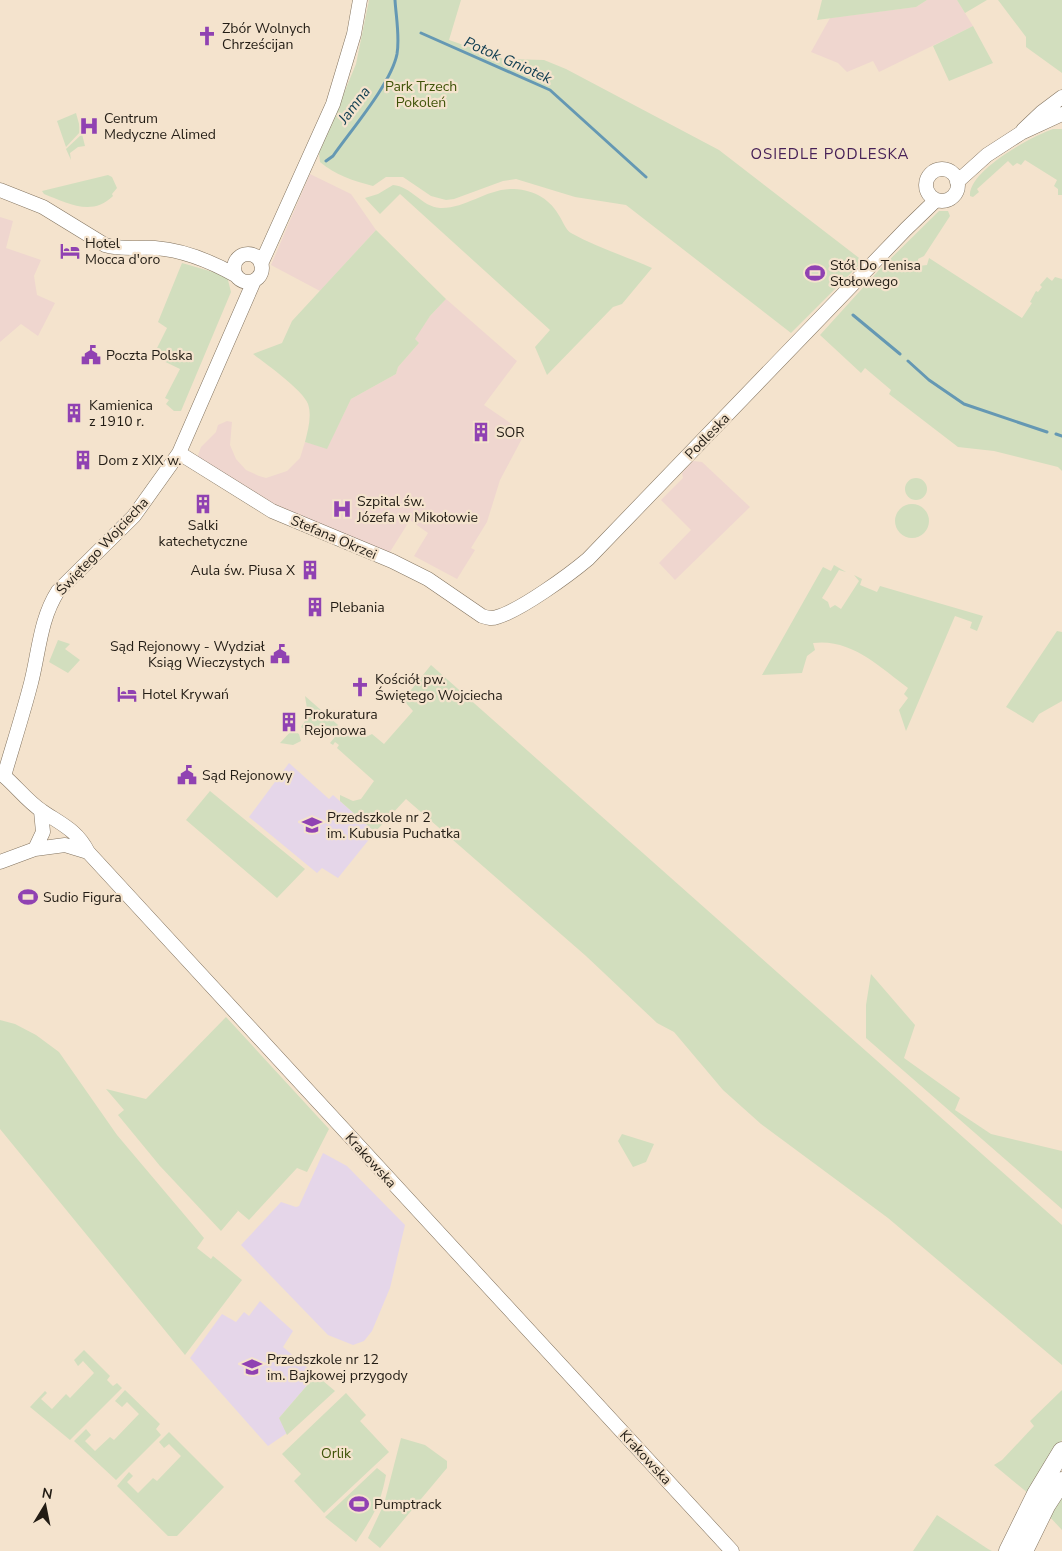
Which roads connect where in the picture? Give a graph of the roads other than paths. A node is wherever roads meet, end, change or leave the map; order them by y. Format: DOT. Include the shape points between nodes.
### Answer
graph roads {
  1 [pos="360,0"];
  2 [pos="1062,97"];
  3 [pos="1059,118"];
  4 [pos="1021,133"];
  5 [pos="954,177"];
  6 [pos="0,190"];
  7 [pos="933,197"];
  8 [pos="274,237"];
  9 [pos="251,254"];
  10 [pos="262,264"];
  11 [pos="236,272"];
  12 [pos="254,281"];
  13 [pos="244,302"];
  14 [pos="179,453"];
  15 [pos="490,618"];
  16 [pos="2,778"];
  17 [pos="41,811"];
  18 [pos="36,849"];
  19 [pos="88,852"];
  20 [pos="1,861"];
  21 [pos="1062,1451"];
  22 [pos="1062,1481"];
  23 [pos="732,1551"];
  24 [pos="1008,1551"];
  25 [pos="1024,1551"];
  1 -- 8 [label="street" via="354,34 333,104"];
  2 -- 4 [label="street"];
  3 -- 4 [label="street"];
  4 -- 5 [label="street" via="987,155 971,160"];
  5 -- 7 [label="street" via="957,189 952,197 943,201"];
  5 -- 7 [label="street" via="940,169 932,173 926,181"];
  6 -- 11 [label="street" via="43,207 105,245 157,248"];
  7 -- 15 [label="street, Podleska" via="916,211 906,229 588,558 538,594 498,617"];
  8 -- 9 [label="street"];
  8 -- 10 [label="street"];
  9 -- 10 [label="street"];
  9 -- 11 [label="street" via="240,256"];
  10 -- 12 [label="street" via="262,272"];
  11 -- 12 [label="street" via="246,282"];
  11 -- 13 [label="street"];
  12 -- 13 [label="street, Świętego Wojciecha"];
  13 -- 14 [label="street, Świętego Wojciecha"];
  14 -- 15 [label="street, Stefana Okrzei" via="272,511 428,579 482,616"];
  14 -- 16 [label="street, Świętego Wojciecha" via="134,516 53,599"];
  16 -- 17 [label="street, Krakowska"];
  17 -- 18 [label="street" via="43,832"];
  17 -- 19 [label="street, Krakowska" via="70,828 83,841"];
  18 -- 19 [label="street" via="65,845"];
  18 -- 20 [label="street"];
  19 -- 23 [label="street, Krakowska"];
  21 -- 24 [label="main road"];
  22 -- 25 [label="main road"];
}
